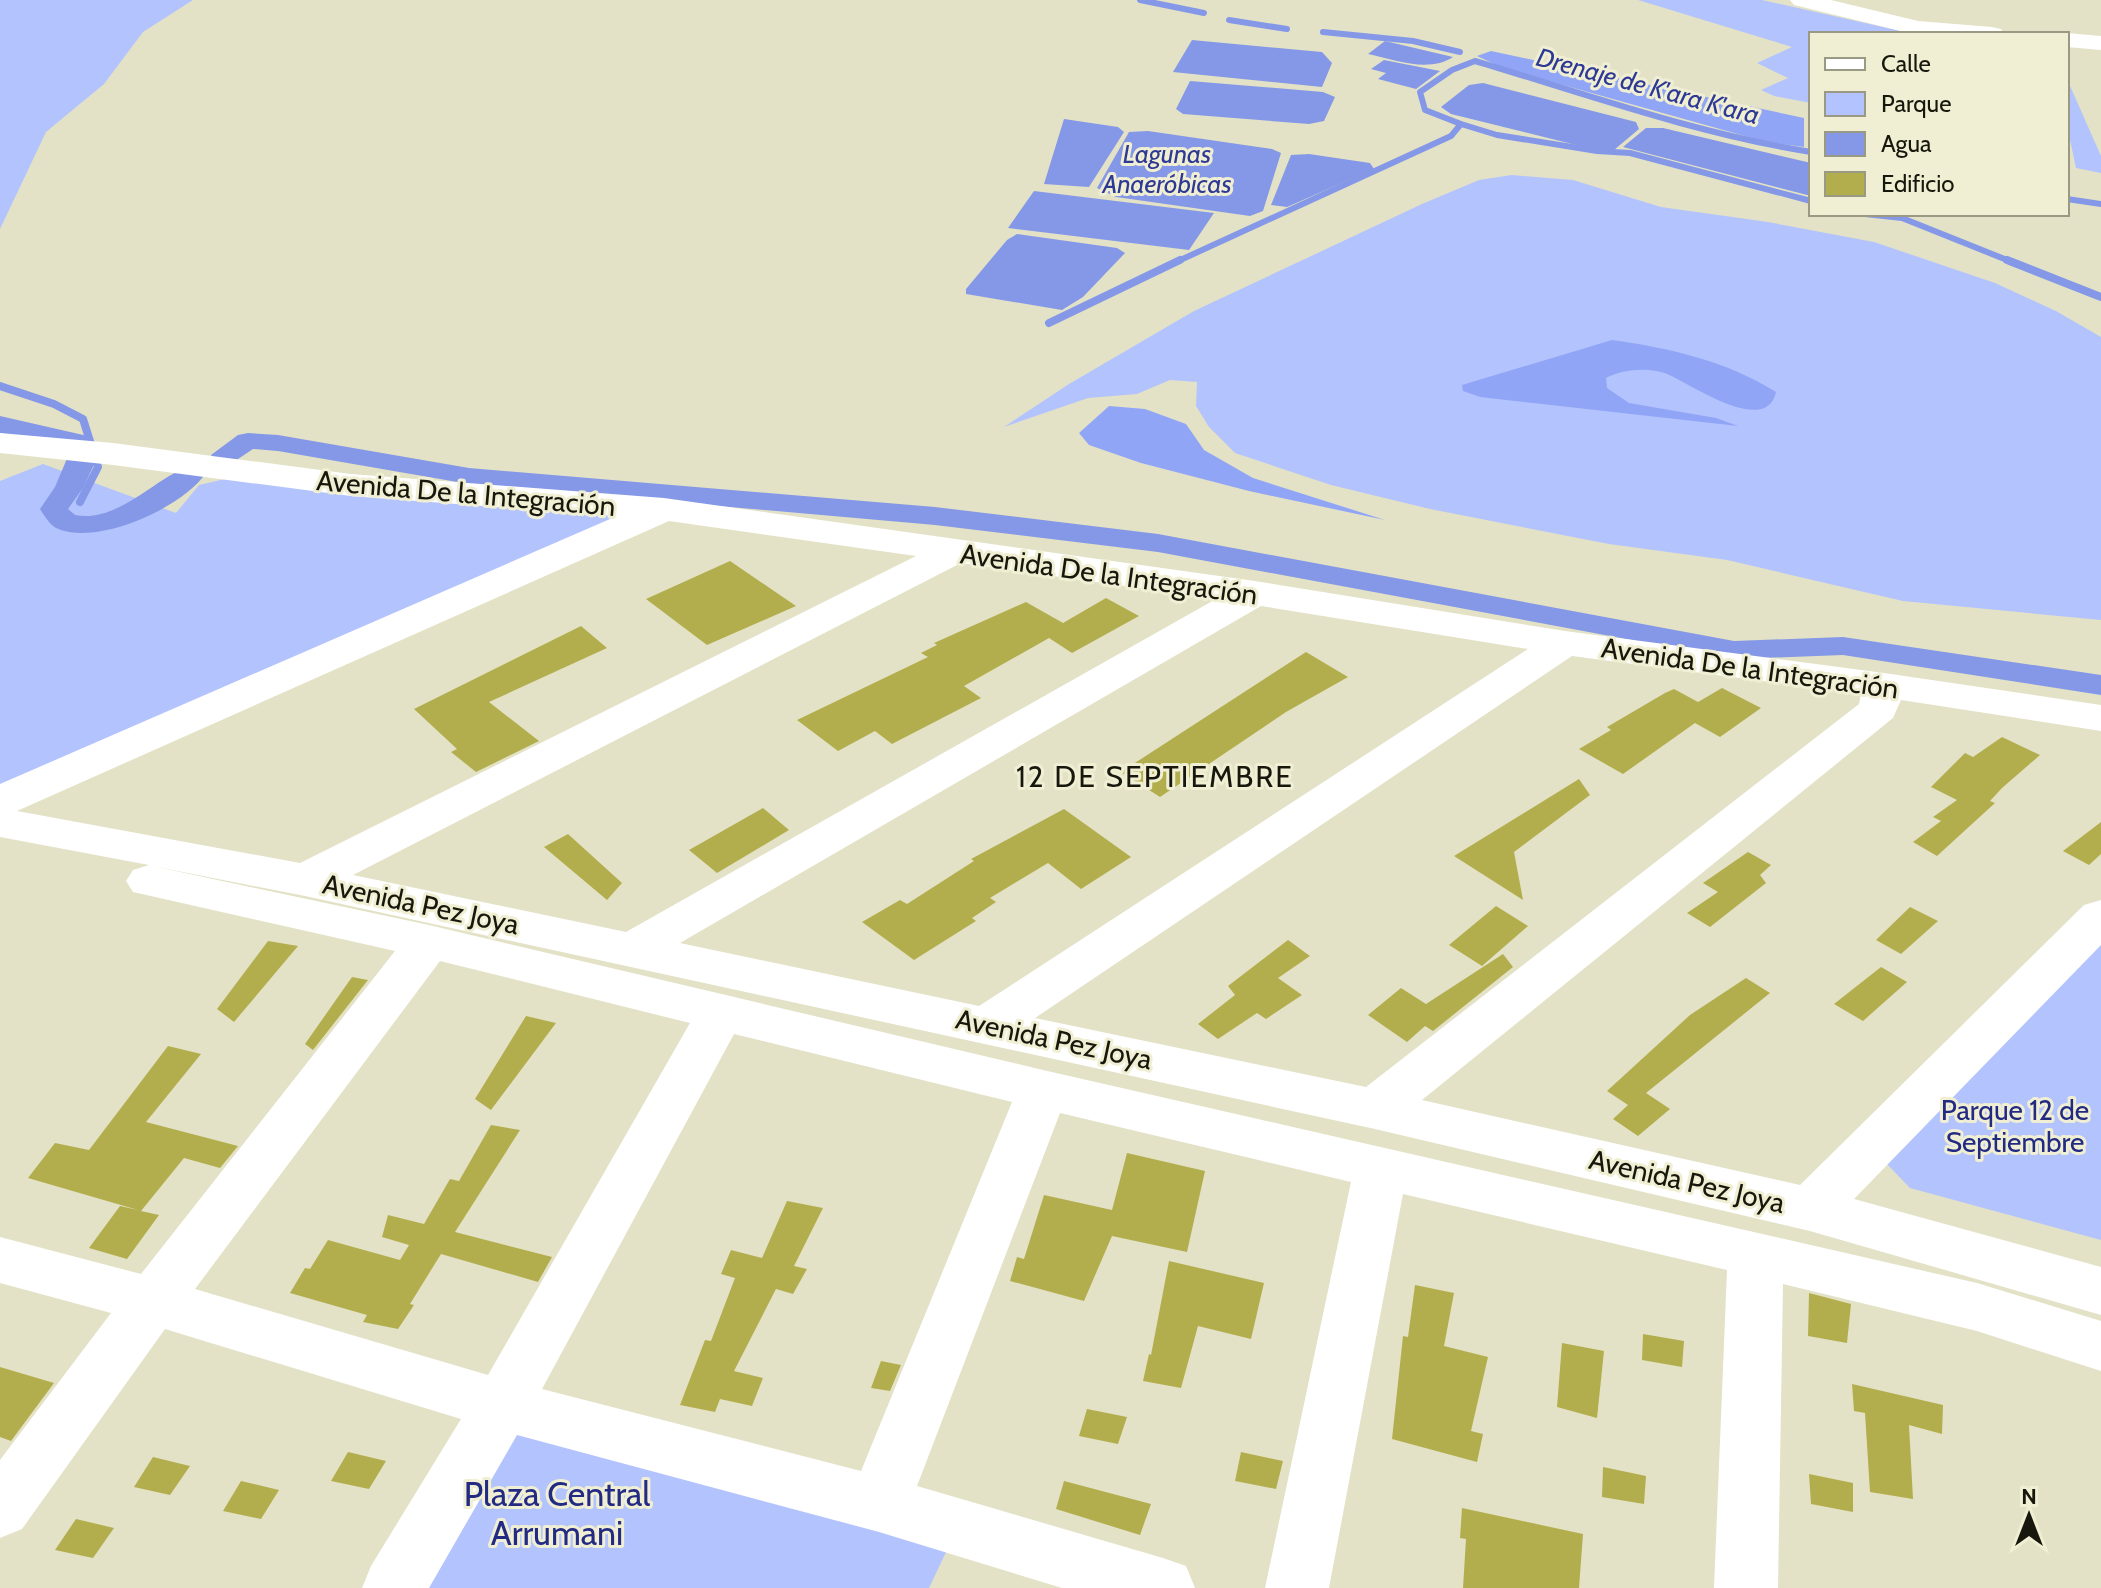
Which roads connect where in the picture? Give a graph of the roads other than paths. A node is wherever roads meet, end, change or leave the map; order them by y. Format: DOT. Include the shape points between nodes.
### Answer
graph roads {
  1 [pos="1802,0"];
  2 [pos="1967,32"];
  3 [pos="2069,40"];
  4 [pos="2101,43"];
  5 [pos="0,443"];
  6 [pos="52,449"];
  7 [pos="0,469"];
  8 [pos="664,509"];
  9 [pos="953,552"];
  10 [pos="1255,593"];
  11 [pos="1565,643"];
  12 [pos="1884,685"];
  13 [pos="2101,718"];
  14 [pos="0,801"];
  15 [pos="0,822"];
  16 [pos="305,880"];
  17 [pos="149,881"];
  18 [pos="2101,916"];
  19 [pos="429,942"];
  20 [pos="633,949"];
  21 [pos="720,1013"];
  22 [pos="989,1024"];
  23 [pos="1043,1090"];
  24 [pos="1375,1109"];
  25 [pos="1381,1168"];
  26 [pos="1810,1209"];
  27 [pos="1756,1254"];
  28 [pos="0,1260"];
  29 [pos="2101,1291"];
  30 [pos="153,1301"];
  31 [pos="2101,1346"];
  32 [pos="502,1405"];
  33 [pos="879,1504"];
  34 [pos="0,1509"];
  35 [pos="394,1588"];
  36 [pos="1163,1588"];
  37 [pos="1297,1588"];
  38 [pos="1746,1588"];
  1 -- 2 [label="street" via="1918,28"];
  3 -- 4 [label="street"];
  5 -- 6 [label="street, Avenida De la Integración"];
  6 -- 7 [label="street"];
  6 -- 8 [label="street, Avenida De la Integración" via="351,485"];
  8 -- 9 [label="street, Avenida De la Integración"];
  8 -- 14 [label="street"];
  9 -- 10 [label="street, Avenida De la Integración"];
  9 -- 16 [label="street"];
  10 -- 11 [label="street, Avenida De la Integración"];
  10 -- 20 [label="street"];
  11 -- 12 [label="street, Avenida De la Integración"];
  11 -- 22 [label="street"];
  12 -- 13 [label="street, Avenida De la Integración"];
  12 -- 24 [label="street" via="1878,709"];
  15 -- 16 [label="street, Avenida Pez Joya"];
  16 -- 20 [label="street, Avenida Pez Joya"];
  17 -- 19 [label="street, Avenida Pez Joya"];
  18 -- 26 [label="street"];
  19 -- 21 [label="street, Avenida Pez Joya"];
  19 -- 30 [label="street"];
  20 -- 22 [label="street, Avenida Pez Joya"];
  21 -- 23 [label="street, Avenida Pez Joya"];
  21 -- 32 [label="street"];
  22 -- 24 [label="street, Avenida Pez Joya"];
  23 -- 25 [label="street, Avenida Pez Joya"];
  23 -- 33 [label="street"];
  24 -- 26 [label="street, Avenida Pez Joya"];
  25 -- 27 [label="street, Avenida Pez Joya"];
  25 -- 37 [label="street"];
  26 -- 29 [label="street, Avenida Pez Joya"];
  27 -- 31 [label="street, Avenida Pez Joya" via="1977,1307"];
  27 -- 38 [label="street"];
  28 -- 30 [label="street"];
  30 -- 32 [label="street"];
  30 -- 34 [label="street"];
  32 -- 33 [label="street"];
  32 -- 35 [label="street"];
  33 -- 36 [label="street"];
}
